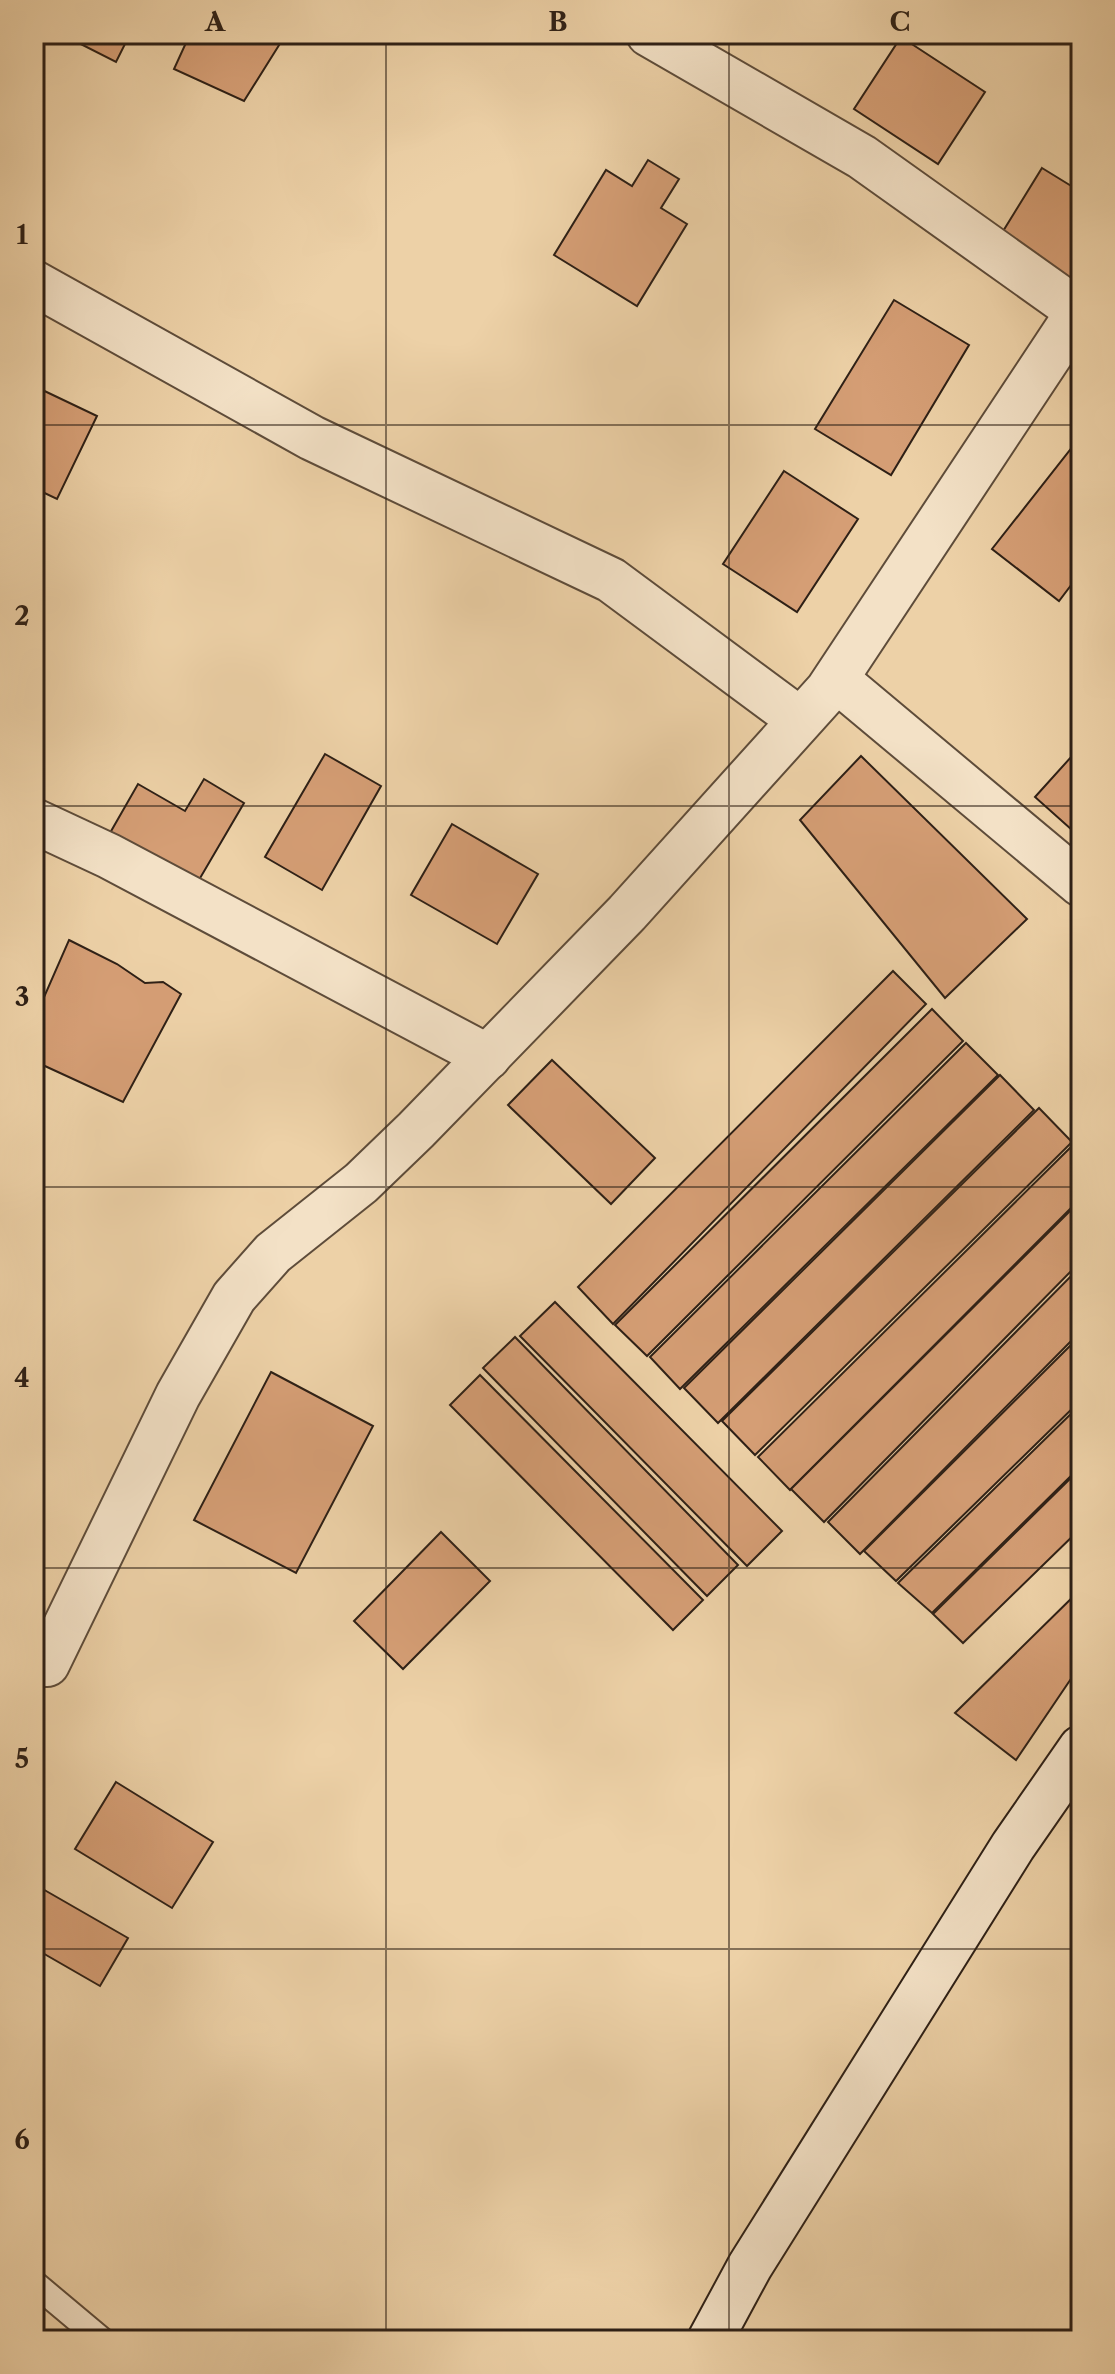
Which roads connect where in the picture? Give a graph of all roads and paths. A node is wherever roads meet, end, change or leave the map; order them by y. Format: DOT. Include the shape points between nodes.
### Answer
graph roads {
  1 [pos="649,34"];
  2 [pos="34,283"];
  3 [pos="1080,312"];
  4 [pos="837,680"];
  5 [pos="800,720"];
  6 [pos="34,821"];
  7 [pos="1081,884"];
  8 [pos="488,1057"];
  9 [pos="47,1664"];
  10 [pos="1081,1748"];
  11 [pos="34,2283"];
  12 [pos="102,2340"];
  13 [pos="710,2340"];
  1 -- 3 [label="street" via="862,157"];
  2 -- 5 [label="street" via="312,438 611,580"];
  3 -- 4 [label="street"];
  4 -- 5 [label="street"];
  4 -- 7 [label="street"];
  5 -- 8 [label="street" via="627,913"];
  6 -- 8 [label="street"];
  8 -- 9 [label="street" via="361,1183 273,1253 234,1297 178,1395"];
  10 -- 13 [label="street" via="1005,1859 750,2266"];
  11 -- 12 [label="lane"];
}
